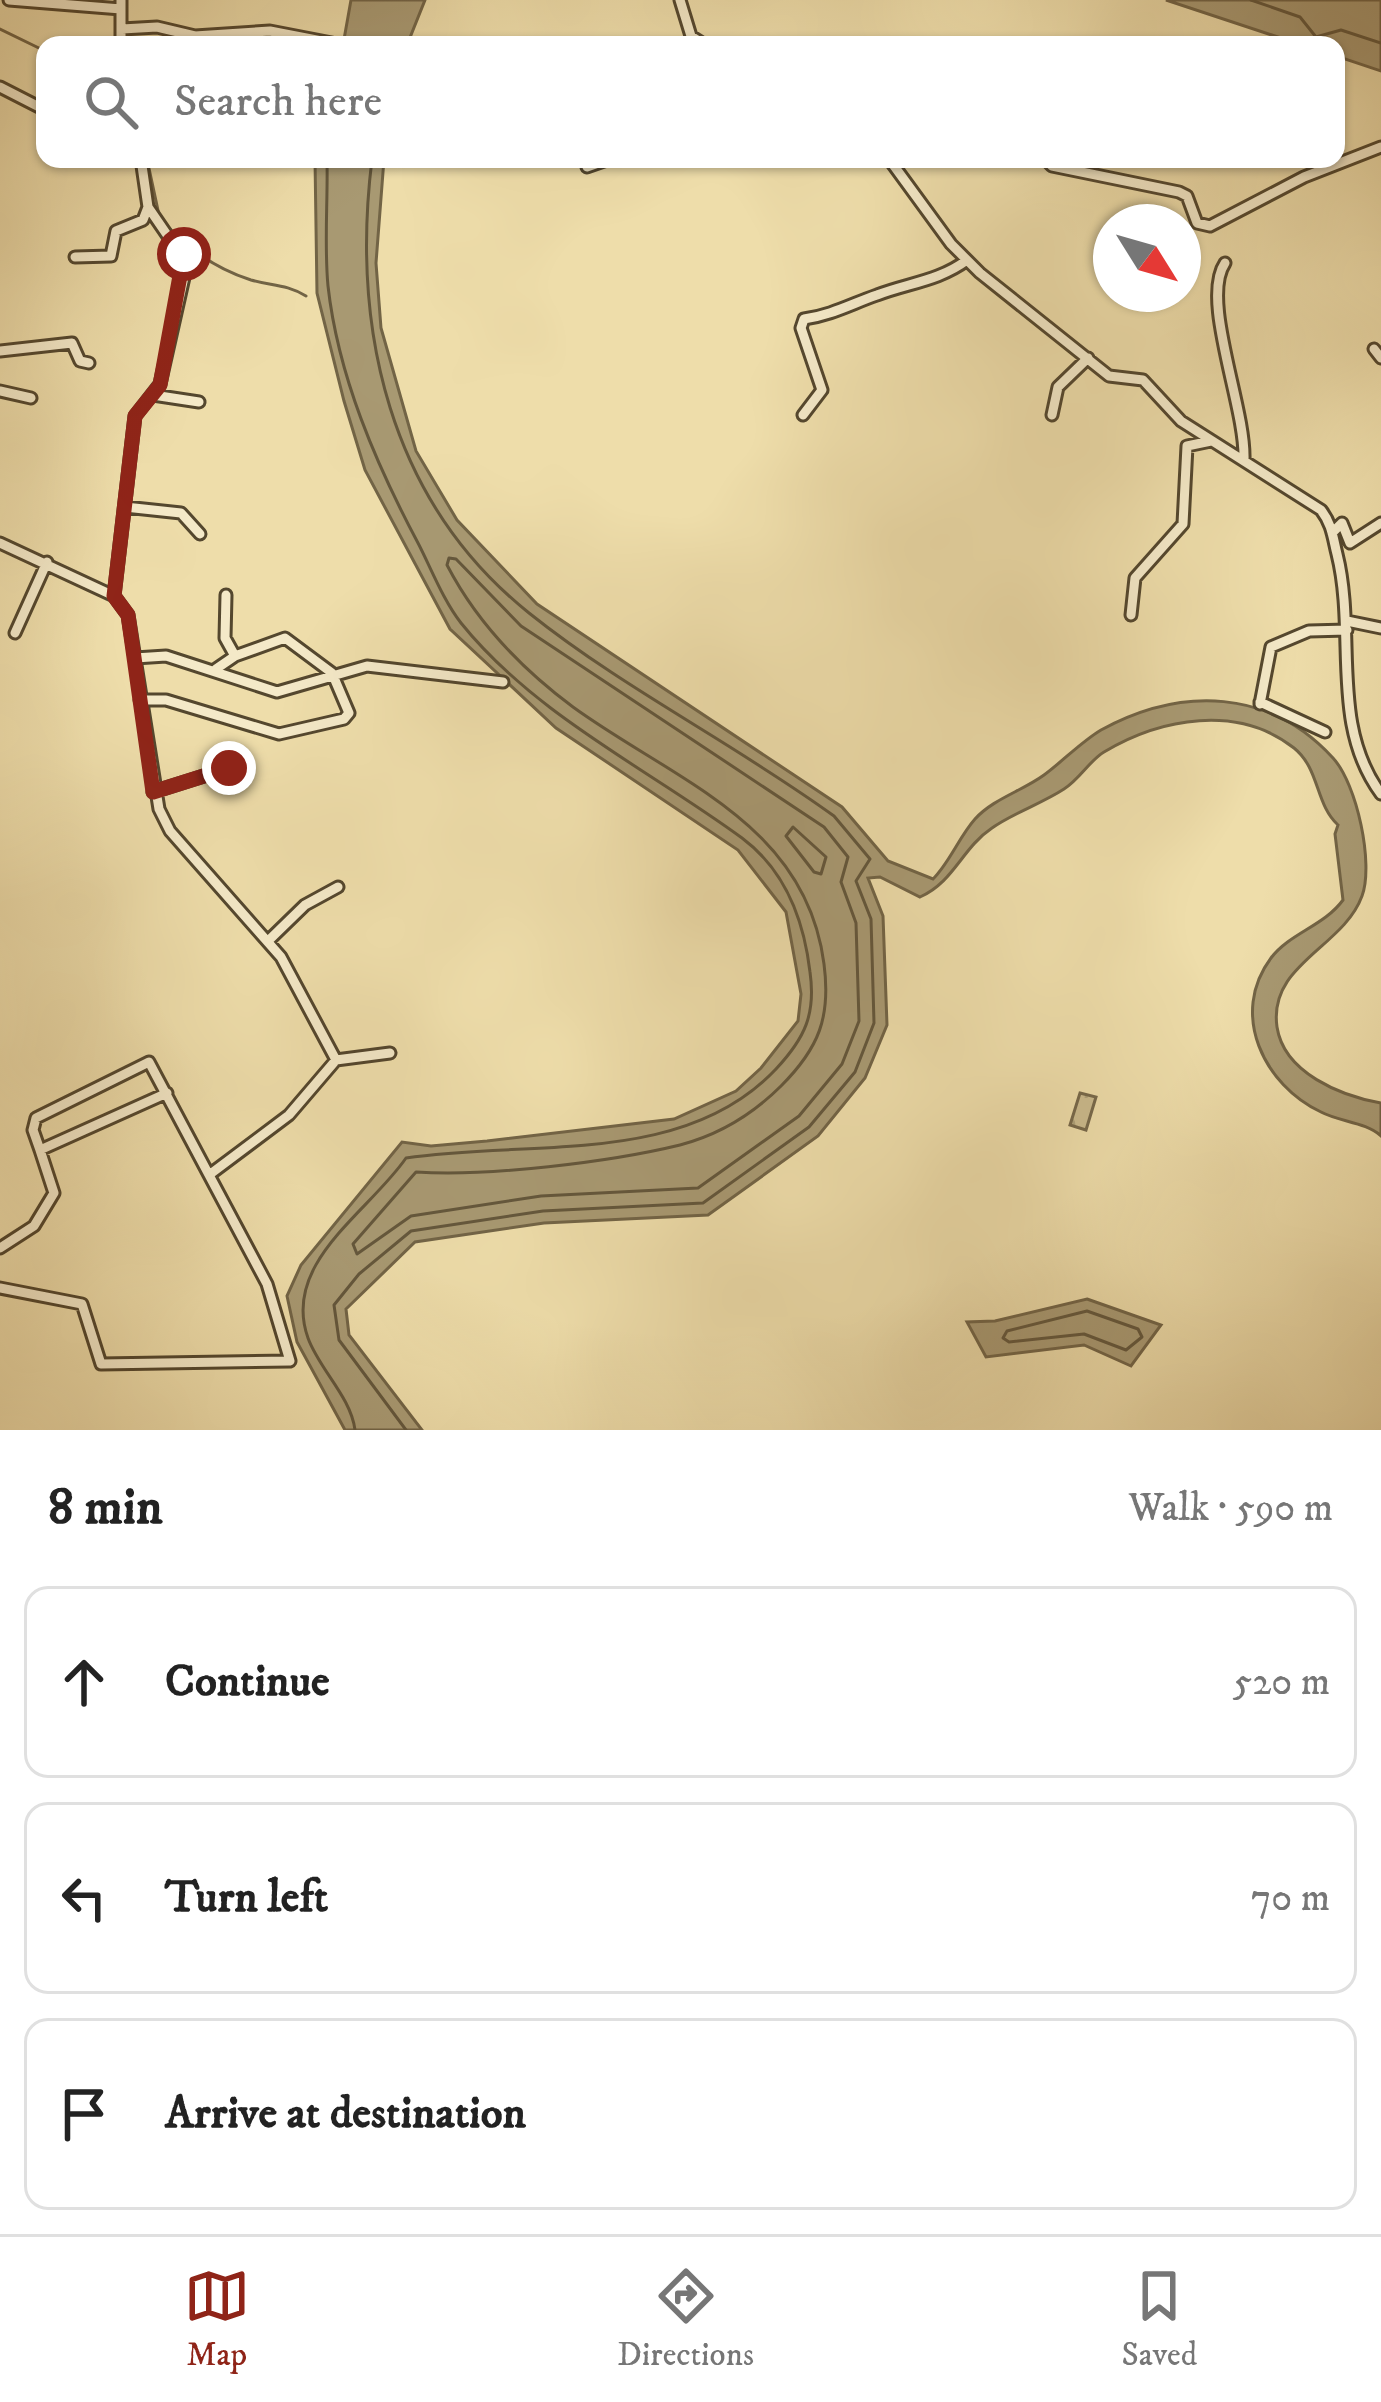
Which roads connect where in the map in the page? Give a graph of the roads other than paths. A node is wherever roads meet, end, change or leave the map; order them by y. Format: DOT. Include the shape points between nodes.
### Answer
graph roads {
  1 [pos="9,0"];
  2 [pos="680,0"];
  3 [pos="121,5"];
  4 [pos="122,29"];
  5 [pos="122,36"];
  6 [pos="206,36"];
  7 [pos="222,36"];
  8 [pos="296,36"];
  9 [pos="691,36"];
  10 [pos="0,87"];
  11 [pos="36,105"];
  12 [pos="1381,147"];
  13 [pos="1345,161"];
  14 [pos="142,168"];
  15 [pos="896,168"];
  16 [pos="1062,168"];
  17 [pos="1327,168"];
  18 [pos="148,208"];
  19 [pos="75,257"];
  20 [pos="967,260"];
  21 [pos="1225,263"];
  22 [pos="0,351"];
  23 [pos="1088,358"];
  24 [pos="89,363"];
  25 [pos="0,391"];
  26 [pos="153,395"];
  27 [pos="31,398"];
  28 [pos="199,402"];
  29 [pos="802,415"];
  30 [pos="1052,415"];
  31 [pos="1211,441"];
  32 [pos="1244,460"];
  33 [pos="125,507"];
  34 [pos="1381,523"];
  35 [pos="1332,532"];
  36 [pos="200,534"];
  37 [pos="0,543"];
  38 [pos="47,562"];
  39 [pos="226,595"];
  40 [pos="114,596"];
  41 [pos="1131,615"];
  42 [pos="1347,626"];
  43 [pos="1381,628"];
  44 [pos="15,634"];
  45 [pos="235,656"];
  46 [pos="135,658"];
  47 [pos="216,669"];
  48 [pos="332,673"];
  49 [pos="503,682"];
  50 [pos="140,700"];
  51 [pos="1325,732"];
  52 [pos="229,768"];
  53 [pos="153,792"];
  54 [pos="1381,794"];
  55 [pos="338,886"];
  56 [pos="268,941"];
  57 [pos="390,1053"];
  58 [pos="336,1060"];
  59 [pos="167,1094"];
  60 [pos="40,1150"];
  61 [pos="209,1175"];
  62 [pos="0,1248"];
  63 [pos="0,1288"];
  1 -- 3 [label="street"];
  2 -- 9 [label="street"];
  3 -- 4 [label="street"];
  4 -- 5 [label="street"];
  4 -- 6 [label="street"];
  7 -- 8 [label="street"];
  10 -- 11 [label="street"];
  12 -- 13 [label="street"];
  14 -- 18 [label="street"];
  15 -- 20 [label="street"];
  16 -- 17 [label="street" via="1179,192 1197,223 1210,226"];
  18 -- 19 [label="street" via="143,220 116,231 111,256"];
  18 -- 26 [label="street" via="187,264"];
  20 -- 23 [label="street"];
  20 -- 29 [label="street" via="836,315 804,319 822,391"];
  21 -- 32 [label="street" via="1214,295 1240,400"];
  22 -- 24 [label="street" via="71,343"];
  23 -- 30 [label="street" via="1058,387"];
  23 -- 31 [label="street" via="1115,379 1143,380"];
  25 -- 27 [label="street"];
  26 -- 28 [label="street"];
  26 -- 33 [label="street" via="135,416"];
  31 -- 32 [label="street"];
  31 -- 41 [label="street" via="1187,446 1183,524 1135,578"];
  32 -- 35 [label="street" via="1308,499"];
  33 -- 36 [label="street" via="182,512"];
  33 -- 40 [label="street"];
  34 -- 35 [label="street" via="1350,543 1342,523"];
  35 -- 42 [label="street"];
  37 -- 38 [label="street"];
  38 -- 40 [label="street"];
  38 -- 44 [label="street"];
  39 -- 45 [label="street" via="225,638"];
  40 -- 46 [label="street" via="128,615"];
  42 -- 43 [label="street"];
  42 -- 51 [label="street" via="1271,647 1260,703"];
  42 -- 54 [label="street" via="1346,710"];
  45 -- 47 [label="street"];
  45 -- 48 [label="street" via="285,638"];
  46 -- 47 [label="street" via="166,656"];
  46 -- 50 [label="street"];
  47 -- 48 [label="street" via="277,692"];
  48 -- 49 [label="street" via="367,666"];
  48 -- 50 [label="street" via="347,716 279,734 166,700"];
  50 -- 53 [label="street"];
  52 -- 53 [label="street"];
  53 -- 56 [label="street" via="170,831"];
  55 -- 56 [label="street"];
  56 -- 58 [label="street"];
  57 -- 58 [label="street"];
  58 -- 61 [label="street" via="289,1115"];
  59 -- 60 [label="street"];
  59 -- 60 [label="street" via="144,1061 36,1118"];
  59 -- 61 [label="street"];
  60 -- 62 [label="street" via="54,1193 34,1226"];
  61 -- 63 [label="street" via="267,1284 290,1360 101,1364 82,1304"];
}
